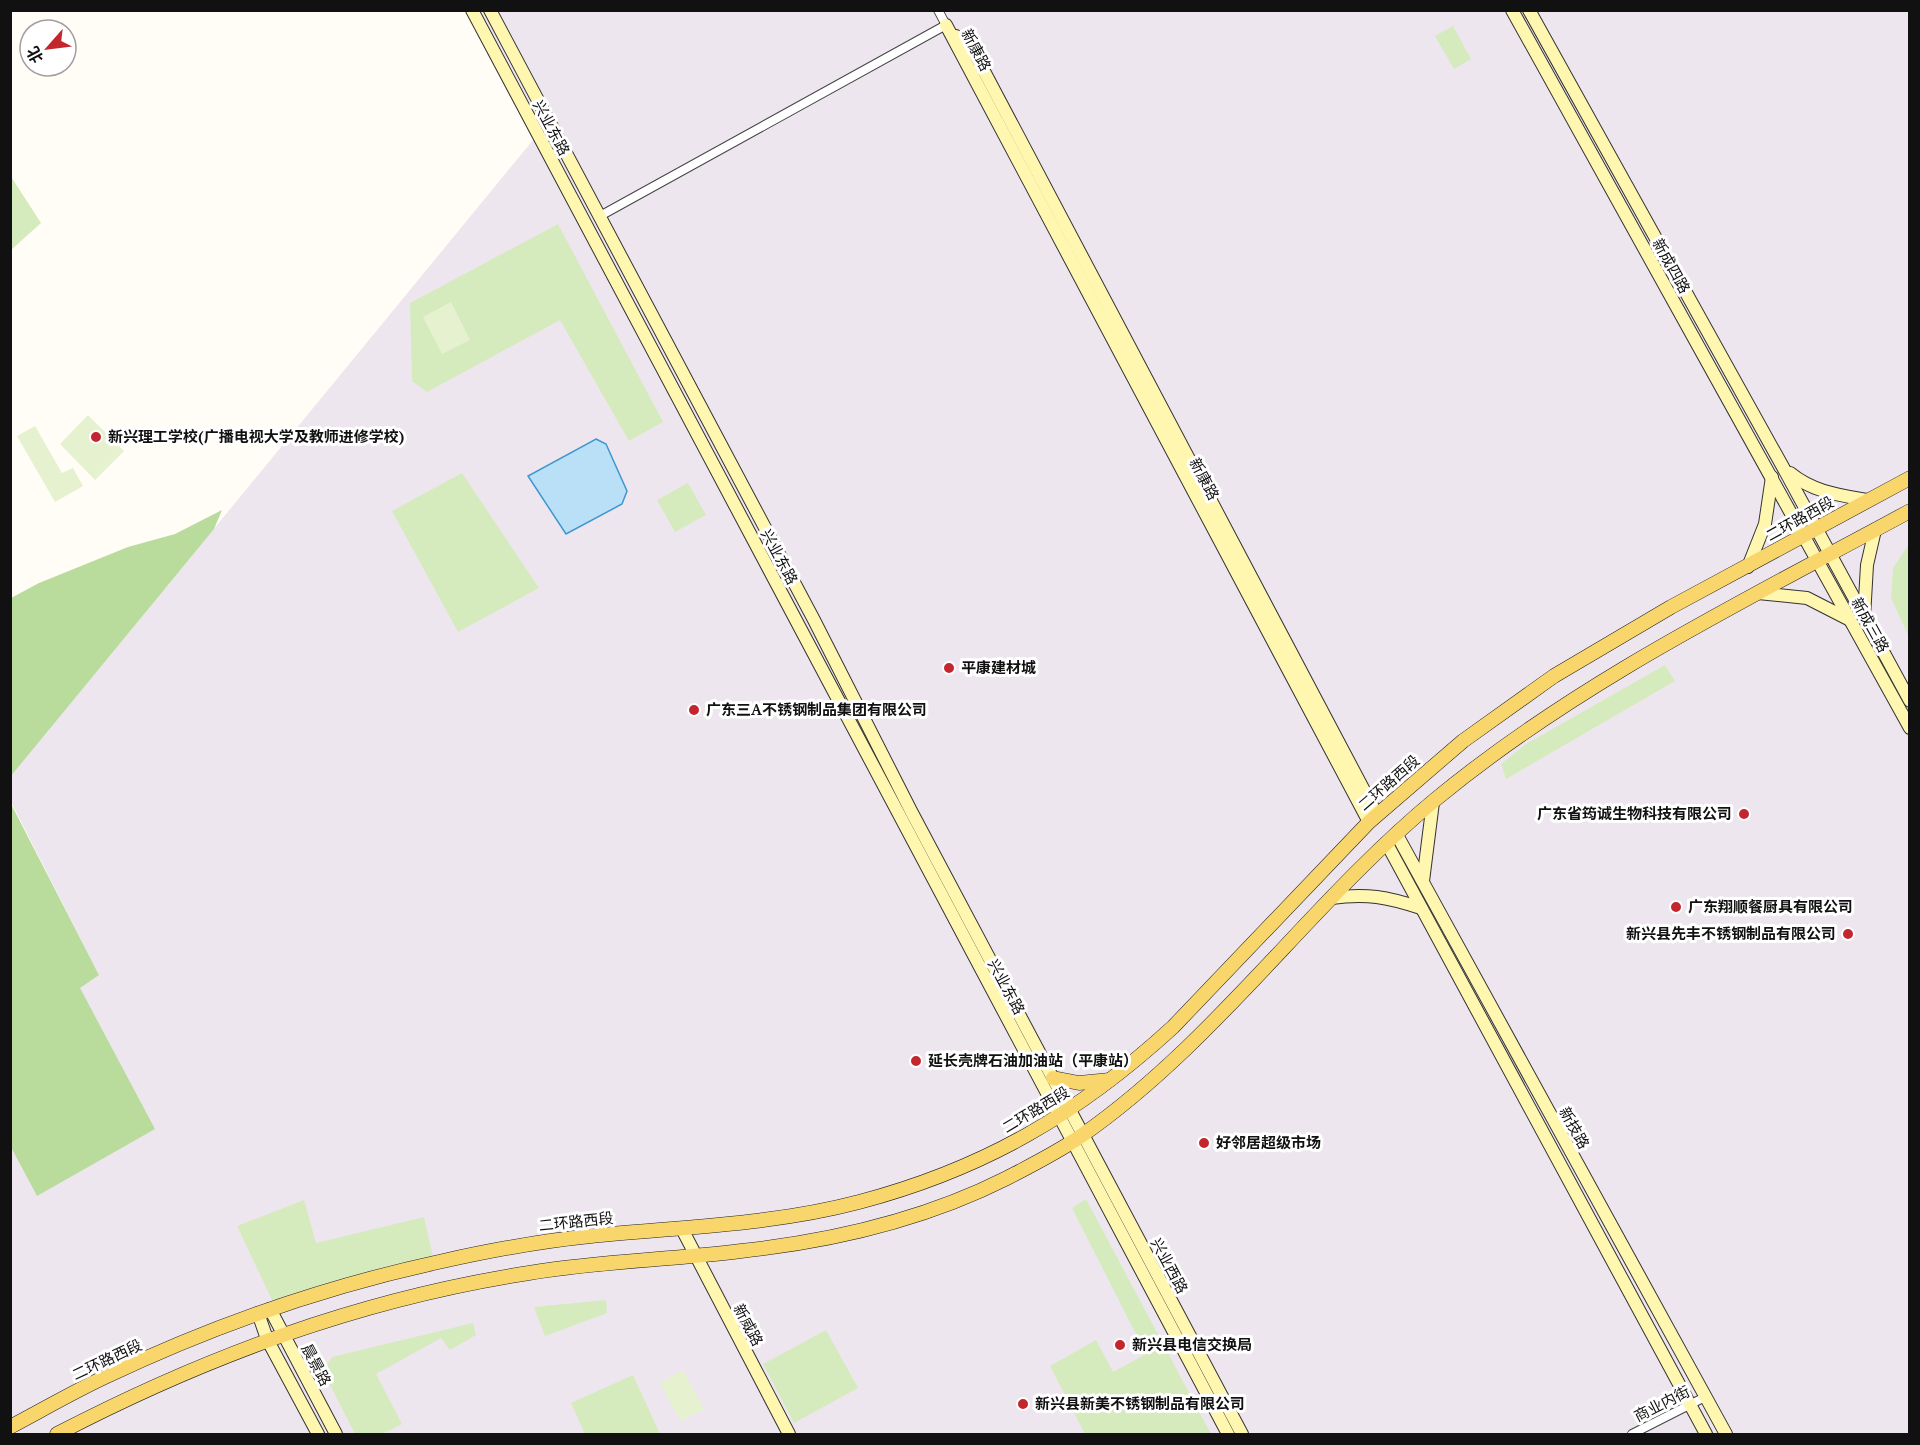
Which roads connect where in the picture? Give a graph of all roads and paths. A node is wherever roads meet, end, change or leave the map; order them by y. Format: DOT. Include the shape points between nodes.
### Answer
graph roads {
  1 [pos="472,10"];
  2 [pos="490,10"];
  3 [pos="938,10"];
  4 [pos="1512,10"];
  5 [pos="1529,10"];
  6 [pos="946,25"];
  7 [pos="600,216"];
  8 [pos="1784,469"];
  9 [pos="1772,477"];
  10 [pos="1910,478"];
  11 [pos="1867,501"];
  12 [pos="1910,511"];
  13 [pos="1875,530"];
  14 [pos="1810,532"];
  15 [pos="1824,557"];
  16 [pos="1748,567"];
  17 [pos="1758,592"];
  18 [pos="1864,618"];
  19 [pos="1851,620"];
  20 [pos="1910,701"];
  21 [pos="1910,728"];
  22 [pos="1433,802"];
  23 [pos="1373,819"];
  24 [pos="1392,839"];
  25 [pos="1423,881"];
  26 [pos="1331,898"];
  27 [pos="1421,908"];
  28 [pos="1053,1078"];
  29 [pos="1112,1080"];
  30 [pos="1064,1114"];
  31 [pos="1077,1139"];
  32 [pos="682,1229"];
  33 [pos="694,1256"];
  34 [pos="264,1311"];
  35 [pos="283,1334"];
  36 [pos="267,1339"];
  37 [pos="1705,1397"];
  38 [pos="1690,1405"];
  39 [pos="10,1427"];
  40 [pos="57,1434"];
  41 [pos="318,1434"];
  42 [pos="336,1434"];
  43 [pos="789,1434"];
  44 [pos="1228,1434"];
  45 [pos="1242,1434"];
  46 [pos="1632,1434"];
  47 [pos="1706,1434"];
  48 [pos="1726,1434"];
  1 -- 30 [label="street, 兴业东路"];
  2 -- 7 [label="street, 兴业东路"];
  3 -- 6 [label="street"];
  4 -- 9 [label="street, 新成四路"];
  5 -- 8 [label="street, 新成四路"];
  6 -- 7 [label="street"];
  6 -- 23 [label="street, 新康路" via="976,56"];
  7 -- 28 [label="street, 兴业东路"];
  8 -- 11 [label="street" via="1803,484 1825,493"];
  8 -- 14 [label="street, 新成四路"];
  9 -- 14 [label="street, 新成四路"];
  9 -- 16 [label="street" via="1765,524"];
  10 -- 11 [label="main road, 二环路西段"];
  11 -- 14 [label="main road, 二环路西段"];
  12 -- 13 [label="main road"];
  13 -- 15 [label="main road"];
  13 -- 18 [label="street" via="1867,565"];
  14 -- 15 [label="street, 新成三路"];
  14 -- 16 [label="main road, 二环路西段"];
  15 -- 17 [label="main road"];
  15 -- 18 [label="street, 新成三路"];
  15 -- 19 [label="street, 新成三路"];
  16 -- 23 [label="main road, 二环路西段" via="1554,676 1463,741"];
  17 -- 19 [label="street" via="1807,598"];
  17 -- 22 [label="main road" via="1575,699"];
  18 -- 20 [label="street, 新成三路"];
  19 -- 21 [label="street, 新成三路"];
  22 -- 24 [label="main road"];
  22 -- 25 [label="street"];
  23 -- 29 [label="main road, 二环路西段" via="1173,1027"];
  24 -- 25 [label="street, 新技路"];
  24 -- 26 [label="main road"];
  24 -- 27 [label="street, 新技路"];
  25 -- 37 [label="street, 新技路"];
  26 -- 27 [label="street" via="1355,894 1386,896"];
  26 -- 31 [label="main road" via="1206,1030 1156,1077"];
  27 -- 38 [label="street, 新技路"];
  28 -- 29 [label="main road" via="1079,1083"];
  28 -- 30 [label="street, 兴业东路"];
  29 -- 30 [label="main road, 二环路西段"];
  30 -- 31 [label="street, 兴业西路"];
  30 -- 32 [label="main road, 二环路西段" via="964,1168 856,1203"];
  31 -- 33 [label="main road" via="995,1184 903,1219 789,1245"];
  31 -- 44 [label="street, 兴业西路"];
  31 -- 45 [label="street, 兴业西路"];
  32 -- 33 [label="street, 新威路"];
  32 -- 34 [label="main road, 二环路西段" via="522,1245 430,1264"];
  33 -- 35 [label="main road" via="568,1268 452,1286 368,1306"];
  33 -- 43 [label="street, 新威路"];
  34 -- 35 [label="street, 晨景路"];
  34 -- 36 [label="street, 晨景路"];
  34 -- 39 [label="main road, 二环路西段" via="104,1377"];
  35 -- 36 [label="main road"];
  35 -- 42 [label="street, 晨景路"];
  36 -- 40 [label="main road" via="181,1373"];
  36 -- 41 [label="street, 晨景路"];
  37 -- 38 [label="street, 商业内街"];
  37 -- 48 [label="street, 新技路"];
  38 -- 46 [label="street, 商业内街"];
  38 -- 47 [label="street, 新技路"];
}
